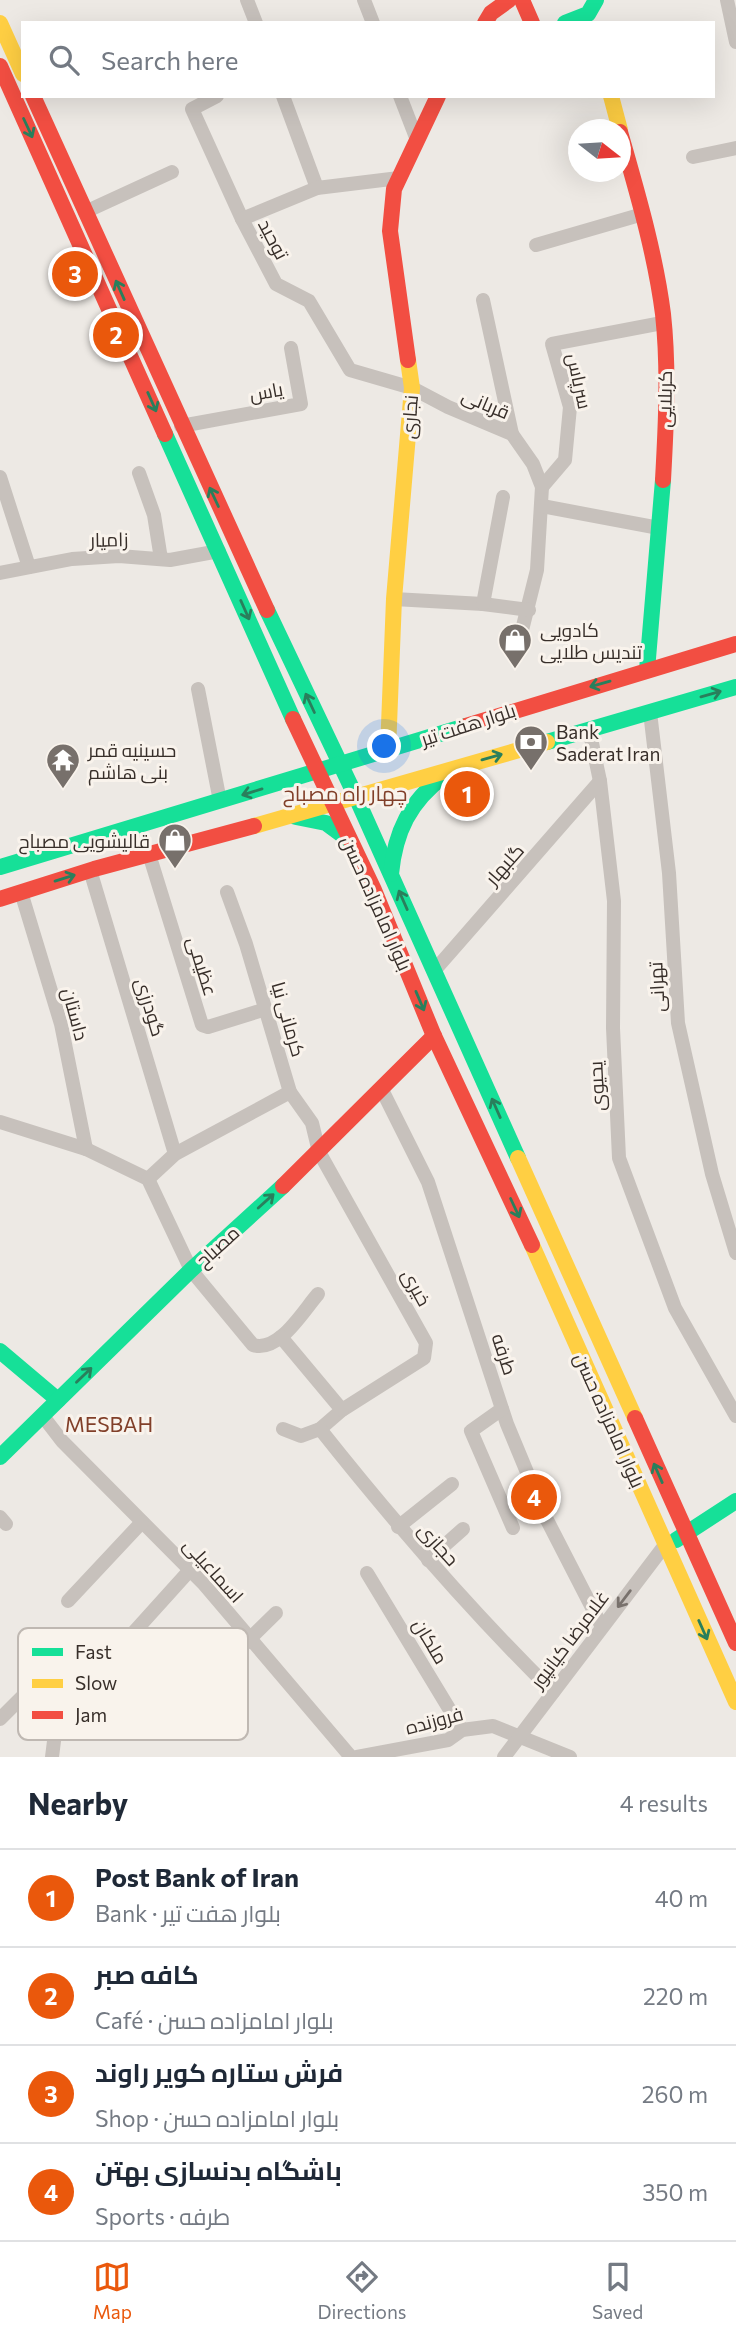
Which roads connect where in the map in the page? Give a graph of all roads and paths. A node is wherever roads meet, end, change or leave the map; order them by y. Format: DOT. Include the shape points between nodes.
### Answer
graph roads {
  1 [pos="247,0"];
  2 [pos="365,0"];
  3 [pos="509,0"];
  4 [pos="522,0"];
  5 [pos="727,0"];
  6 [pos="592,12"];
  7 [pos="255,21"];
  8 [pos="372,21"];
  9 [pos="486,21"];
  10 [pos="531,21"];
  11 [pos="570,21"];
  12 [pos="0,23"];
  13 [pos="736,42"];
  14 [pos="0,66"];
  15 [pos="21,70"];
  16 [pos="34,98"];
  17 [pos="213,98"];
  18 [pos="284,98"];
  19 [pos="401,98"];
  20 [pos="437,98"];
  21 [pos="612,98"];
  22 [pos="617,119"];
  23 [pos="417,140"];
  24 [pos="736,148"];
  25 [pos="693,157"];
  26 [pos="631,171"];
  27 [pos="172,172"];
  28 [pos="399,178"];
  29 [pos="317,188"];
  30 [pos="85,212"];
  31 [pos="643,214"];
  32 [pos="242,219"];
  33 [pos="536,245"];
  34 [pos="483,300"];
  35 [pos="662,323"];
  36 [pos="290,348"];
  37 [pos="144,364"];
  38 [pos="412,388"];
  39 [pos="181,426"];
  40 [pos="512,434"];
  41 [pos="139,473"];
  42 [pos="0,477"];
  43 [pos="542,487"];
  44 [pos="503,497"];
  45 [pos="542,506"];
  46 [pos="659,528"];
  47 [pos="219,551"];
  48 [pos="161,559"];
  49 [pos="29,568"];
  50 [pos="0,573"];
  51 [pos="394,599"];
  52 [pos="483,604"];
  53 [pos="529,610"];
  54 [pos="736,644"];
  55 [pos="516,653"];
  56 [pos="647,670"];
  57 [pos="736,687"];
  58 [pos="198,689"];
  59 [pos="650,712"];
  60 [pos="589,729"];
  61 [pos="388,750"];
  62 [pos="339,765"];
  63 [pos="459,767"];
  64 [pos="317,772"];
  65 [pos="600,781"];
  66 [pos="356,797"];
  67 [pos="220,801"];
  68 [pos="331,806"];
  69 [pos="291,816"];
  70 [pos="349,840"];
  71 [pos="149,854"];
  72 [pos="0,867"];
  73 [pos="90,870"];
  74 [pos="391,874"];
  75 [pos="21,892"];
  76 [pos="226,892"];
  77 [pos="0,899"];
  78 [pos="435,971"];
  79 [pos="266,1009"];
  80 [pos="435,1036"];
  81 [pos="381,1088"];
  82 [pos="290,1092"];
  83 [pos="0,1122"];
  84 [pos="86,1149"];
  85 [pos="319,1152"];
  86 [pos="175,1154"];
  87 [pos="148,1179"];
  88 [pos="736,1253"];
  89 [pos="191,1270"];
  90 [pos="317,1294"];
  91 [pos="281,1337"];
  92 [pos="0,1351"];
  93 [pos="58,1400"];
  94 [pos="502,1409"];
  95 [pos="342,1410"];
  96 [pos="42,1416"];
  97 [pos="736,1416"];
  98 [pos="282,1429"];
  99 [pos="320,1429"];
  100 [pos="0,1457"];
  101 [pos="452,1484"];
  102 [pos="736,1501"];
  103 [pos="142,1522"];
  104 [pos="398,1527"];
  105 [pos="513,1528"];
  106 [pos="463,1529"];
  107 [pos="686,1535"];
  108 [pos="665,1545"];
  109 [pos="428,1560"];
  110 [pos="190,1570"];
  111 [pos="367,1573"];
  112 [pos="68,1601"];
  113 [pos="276,1613"];
  114 [pos="602,1627"];
  115 [pos="138,1628"];
  116 [pos="240,1628"];
  117 [pos="248,1637"];
  118 [pos="250,1639"];
  119 [pos="736,1643"];
  120 [pos="553,1692"];
  121 [pos="18,1701"];
  122 [pos="736,1702"];
  123 [pos="0,1719"];
  124 [pos="462,1730"];
  125 [pos="521,1735"];
  126 [pos="351,1757"];
  127 [pos="357,1757"];
  128 [pos="504,1757"];
  129 [pos="570,1757"];
  1 -- 7 [label="street"];
  2 -- 8 [label="street"];
  3 -- 9 [label="main road"];
  4 -- 10 [label="main road"];
  5 -- 13 [label="street"];
  6 -- 11 [label="main road"];
  12 -- 15 [label="main road"];
  14 -- 37 [label="main road, بلوار امامزاده حسن, one-way"];
  16 -- 30 [label="main road, بلوار امامزاده حسن"];
  17 -- 32 [label="street, توحید" via="192,109"];
  18 -- 29 [label="street"];
  19 -- 23 [label="street"];
  20 -- 23 [label="main road, نجاری"];
  21 -- 22 [label="main road, کربلایی"];
  23 -- 28 [label="main road, نجاری"];
  24 -- 25 [label="street"];
  26 -- 31 [label="main road, کربلایی"];
  27 -- 30 [label="street"];
  28 -- 29 [label="street"];
  28 -- 38 [label="main road, نجاری" via="390,231"];
  29 -- 32 [label="street"];
  37 -- 30 [label="main road, بلوار امامزاده حسن, one-way"];
  31 -- 33 [label="street"];
  31 -- 35 [label="main road, کربلایی"];
  32 -- 38 [label="street, توحید" via="276,284 309,301 350,370"];
  34 -- 40 [label="street"];
  35 -- 43 [label="street, سرپاس" via="552,344 570,407 565,460"];
  35 -- 46 [label="main road, کربلایی" via="664,428"];
  36 -- 39 [label="street, یاس" via="301,404"];
  37 -- 39 [label="main road, بلوار امامزاده حسن"];
  37 -- 47 [label="main road, بلوار امامزاده حسن, one-way"];
  38 -- 40 [label="street, قربانی"];
  38 -- 51 [label="main road, نجاری"];
  62 -- 39 [label="main road, بلوار امامزاده حسن, one-way"];
  40 -- 43 [label="street, قربانی"];
  41 -- 48 [label="street" via="154,515"];
  42 -- 49 [label="street"];
  43 -- 45 [label="street, قربانی"];
  44 -- 52 [label="street"];
  45 -- 46 [label="street"];
  45 -- 53 [label="street, قربانی"];
  46 -- 56 [label="main road, کربلایی"];
  47 -- 48 [label="street, زامیار"];
  47 -- 64 [label="main road, بلوار امامزاده حسن, one-way"];
  48 -- 49 [label="street, زامیار" via="72,559"];
  49 -- 50 [label="street, زامیار"];
  51 -- 52 [label="street"];
  51 -- 61 [label="main road, نجاری"];
  52 -- 53 [label="street"];
  53 -- 55 [label="street, قربانی"];
  54 -- 56 [label="main road, بلوار هفت تیر"];
  56 -- 61 [label="main road, بلوار هفت تیر, one-way"];
  59 -- 57 [label="main road, بلوار هفت تیر, one-way"];
  58 -- 67 [label="street"];
  59 -- 60 [label="main road, بلوار هفت تیر"];
  59 -- 88 [label="street, تهرانی" via="669,873 678,1023 712,1174"];
  63 -- 60 [label="main road, بلوار هفت تیر, one-way"];
  60 -- 65 [label="street, یحیوی"];
  61 -- 62 [label="main road, بلوار هفت تیر"];
  62 -- 64 [label="main road, بلوار هفت تیر"];
  62 -- 66 [label="main road, بلوار امامزاده حسن"];
  63 -- 66 [label="main road, بلوار هفت تیر"];
  63 -- 74 [label="main road" via="418,795 407,811 392,849"];
  64 -- 67 [label="main road, بلوار هفت تیر, one-way"];
  64 -- 68 [label="main road, بلوار امامزاده حسن"];
  65 -- 78 [label="street, گلبهار"];
  65 -- 97 [label="street, یحیوی" via="614,901 612,1028 619,1158 676,1308"];
  66 -- 68 [label="main road, بلوار هفت تیر"];
  66 -- 74 [label="main road, بلوار امامزاده حسن"];
  67 -- 72 [label="main road, بلوار هفت تیر"];
  68 -- 69 [label="main road, بلوار هفت تیر"];
  68 -- 70 [label="main road, بلوار امامزاده حسن"];
  69 -- 70 [label="main road" via="326,823"];
  69 -- 71 [label="main road, بلوار هفت تیر"];
  70 -- 80 [label="main road, بلوار امامزاده حسن, one-way"];
  71 -- 73 [label="main road, بلوار هفت تیر"];
  71 -- 79 [label="street, عظیمی" via="202,1025"];
  75 -- 73 [label="main road, بلوار هفت تیر, one-way"];
  73 -- 86 [label="street, گودرزی"];
  78 -- 74 [label="main road, بلوار امامزاده حسن, one-way"];
  75 -- 77 [label="main road, بلوار هفت تیر"];
  75 -- 84 [label="street, داستان" via="61,1024"];
  76 -- 79 [label="street, کرمانی نیا"];
  107 -- 78 [label="main road, بلوار امامزاده حسن, one-way"];
  79 -- 82 [label="street, کرمانی نیا"];
  80 -- 81 [label="main road, مصباح"];
  80 -- 108 [label="main road, بلوار امامزاده حسن, one-way"];
  81 -- 85 [label="main road, مصباح"];
  81 -- 94 [label="street, طرفه" via="428,1182"];
  82 -- 85 [label="street, کرمانی نیا" via="312,1123"];
  82 -- 86 [label="street"];
  83 -- 84 [label="street"];
  84 -- 87 [label="street"];
  89 -- 85 [label="main road, مصباح, one-way"];
  85 -- 95 [label="street, خیری" via="426,1343 424,1358"];
  86 -- 87 [label="street"];
  87 -- 89 [label="street"];
  89 -- 91 [label="street" via="253,1345 269,1346"];
  93 -- 89 [label="main road, مصباح, one-way"];
  90 -- 91 [label="street"];
  91 -- 95 [label="street"];
  92 -- 93 [label="main road"];
  93 -- 96 [label="main road, مصباح"];
  94 -- 105 [label="street" via="471,1431"];
  94 -- 114 [label="street, طرفه" via="546,1517"];
  95 -- 99 [label="street"];
  96 -- 100 [label="main road, مصباح"];
  96 -- 103 [label="street, اسماعیلی"];
  98 -- 99 [label="street" via="301,1436"];
  99 -- 104 [label="street, حجازی"];
  101 -- 104 [label="street"];
  102 -- 107 [label="main road"];
  103 -- 110 [label="street, اسماعیلی"];
  103 -- 112 [label="street"];
  104 -- 109 [label="street, حجازی"];
  106 -- 109 [label="street"];
  107 -- 108 [label="main road"];
  107 -- 119 [label="main road, بلوار امامزاده حسن"];
  108 -- 114 [label="street, غلامرضا کیانپور, one-way"];
  108 -- 122 [label="main road, بلوار امامزاده حسن, one-way"];
  109 -- 120 [label="street, حجازی"];
  110 -- 115 [label="street"];
  110 -- 116 [label="street, اسماعیلی"];
  111 -- 124 [label="street, ملکان"];
  113 -- 118 [label="street"];
  114 -- 120 [label="street, غلامرضا کیانپور"];
  117 -- 118 [label="street, اسماعیلی"];
  118 -- 126 [label="street, اسماعیلی"];
  120 -- 125 [label="street, غلامرضا کیانپور"];
  121 -- 123 [label="street"];
  124 -- 125 [label="street, فروزنده" via="494,1726"];
  124 -- 127 [label="street, فروزنده" via="448,1740"];
  125 -- 128 [label="street, غلامرضا کیانپور"];
  125 -- 129 [label="street, فروزنده"];
}
